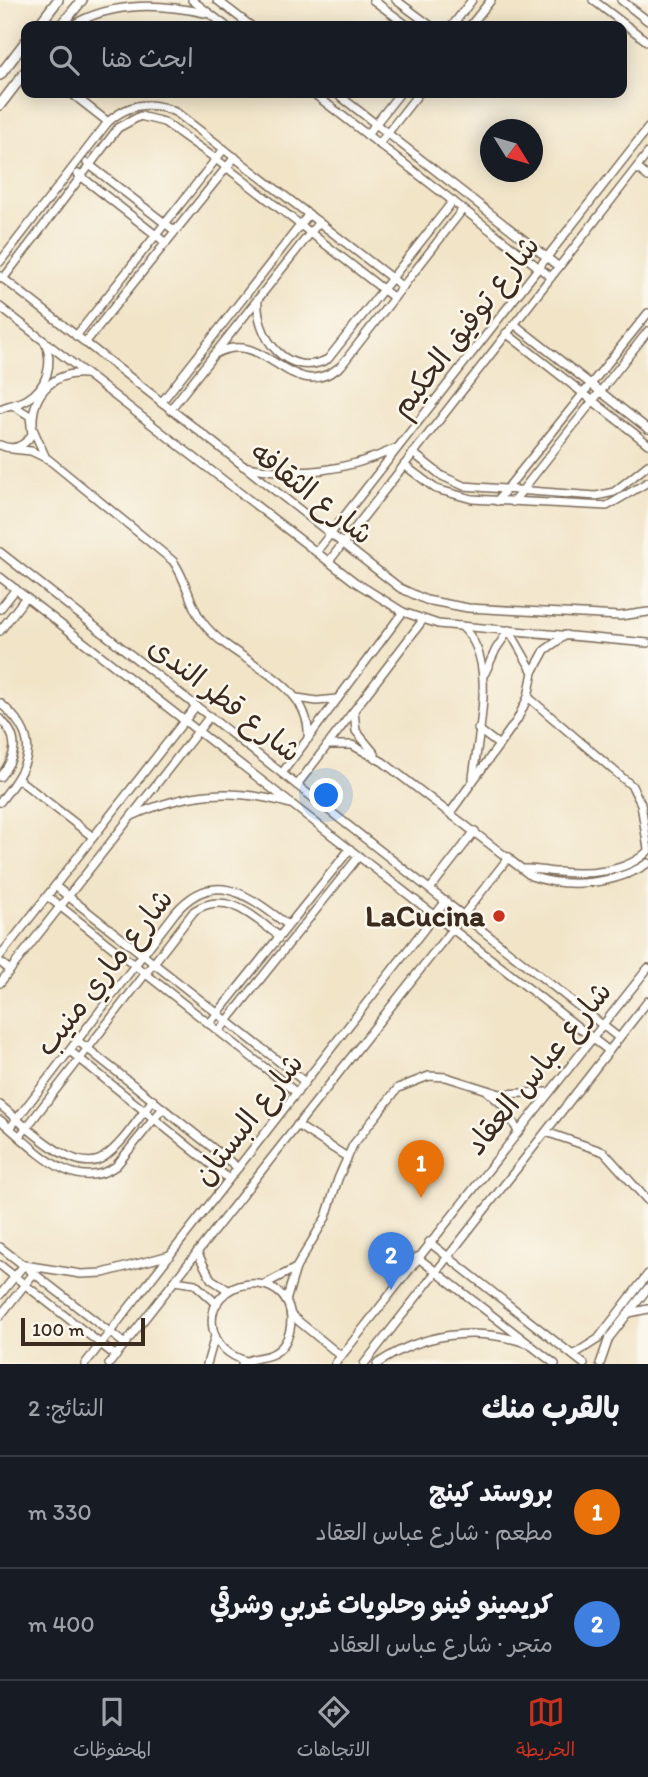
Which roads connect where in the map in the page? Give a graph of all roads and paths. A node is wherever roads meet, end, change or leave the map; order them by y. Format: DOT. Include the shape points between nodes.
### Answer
graph roads {
  1 [pos="58,0"];
  2 [pos="82,0"];
  3 [pos="192,0"];
  4 [pos="217,0"];
  5 [pos="373,0"];
  6 [pos="396,0"];
  7 [pos="472,0"];
  8 [pos="491,0"];
  9 [pos="593,0"];
  10 [pos="621,0"];
  11 [pos="636,0"];
  12 [pos="630,8"];
  13 [pos="210,14"];
  14 [pos="42,21"];
  15 [pos="65,21"];
  16 [pos="84,21"];
  17 [pos="219,21"];
  18 [pos="244,21"];
  19 [pos="401,21"];
  20 [pos="424,21"];
  21 [pos="456,21"];
  22 [pos="474,21"];
  23 [pos="620,21"];
  24 [pos="648,21"];
  25 [pos="627,26"];
  26 [pos="648,42"];
  27 [pos="21,48"];
  28 [pos="0,75"];
  29 [pos="21,78"];
  30 [pos="77,98"];
  31 [pos="319,98"];
  32 [pos="342,98"];
  33 [pos="396,98"];
  34 [pos="415,98"];
  35 [pos="0,105"];
  36 [pos="108,122"];
  37 [pos="376,124"];
  38 [pos="648,128"];
  39 [pos="387,133"];
  40 [pos="367,135"];
  41 [pos="379,144"];
  42 [pos="224,149"];
  43 [pos="647,156"];
  44 [pos="235,157"];
  45 [pos="81,158"];
  46 [pos="216,159"];
  47 [pos="90,164"];
  48 [pos="227,167"];
  49 [pos="637,168"];
  50 [pos="72,169"];
  51 [pos="81,176"];
  52 [pos="648,177"];
  53 [pos="453,201"];
  54 [pos="463,209"];
  55 [pos="309,214"];
  56 [pos="319,222"];
  57 [pos="165,223"];
  58 [pos="301,225"];
  59 [pos="175,231"];
  60 [pos="311,233"];
  61 [pos="156,235"];
  62 [pos="166,243"];
  63 [pos="547,258"];
  64 [pos="0,262"];
  65 [pos="559,267"];
  66 [pos="539,268"];
  67 [pos="2,277"];
  68 [pos="551,277"];
  69 [pos="392,279"];
  70 [pos="402,287"];
  71 [pos="384,290"];
  72 [pos="394,298"];
  73 [pos="258,299"];
  74 [pos="0,307"];
  75 [pos="648,313"];
  76 [pos="514,324"];
  77 [pos="648,331"];
  78 [pos="506,333"];
  79 [pos="76,336"];
  80 [pos="45,342"];
  81 [pos="85,343"];
  82 [pos="213,355"];
  83 [pos="88,375"];
  84 [pos="591,384"];
  85 [pos="600,391"];
  86 [pos="583,393"];
  87 [pos="593,401"];
  88 [pos="161,403"];
  89 [pos="4,407"];
  90 [pos="170,410"];
  91 [pos="33,425"];
  92 [pos="648,429"];
  93 [pos="648,444"];
  94 [pos="0,445"];
  95 [pos="398,448"];
  96 [pos="12,449"];
  97 [pos="414,453"];
  98 [pos="48,459"];
  99 [pos="239,465"];
  100 [pos="404,465"];
  101 [pos="648,465"];
  102 [pos="648,482"];
  103 [pos="506,490"];
  104 [pos="522,491"];
  105 [pos="497,501"];
  106 [pos="513,502"];
  107 [pos="330,535"];
  108 [pos="342,545"];
  109 [pos="317,551"];
  110 [pos="0,552"];
  111 [pos="330,560"];
  112 [pos="0,577"];
  113 [pos="16,589"];
  114 [pos="26,597"];
  115 [pos="0,609"];
  116 [pos="403,612"];
  117 [pos="648,612"];
  118 [pos="423,620"];
  119 [pos="460,626"];
  120 [pos="509,630"];
  121 [pos="0,631"];
  122 [pos="569,634"];
  123 [pos="648,643"];
  124 [pos="533,672"];
  125 [pos="483,680"];
  126 [pos="528,697"];
  127 [pos="297,698"];
  128 [pos="337,699"];
  129 [pos="0,703"];
  130 [pos="196,706"];
  131 [pos="354,711"];
  132 [pos="210,716"];
  133 [pos="0,719"];
  134 [pos="185,720"];
  135 [pos="478,729"];
  136 [pos="198,731"];
  137 [pos="308,739"];
  138 [pos="327,745"];
  139 [pos="499,745"];
  140 [pos="383,762"];
  141 [pos="282,773"];
  142 [pos="0,777"];
  143 [pos="18,779"];
  144 [pos="473,781"];
  145 [pos="297,785"];
  146 [pos="0,802"];
  147 [pos="295,806"];
  148 [pos="450,813"];
  149 [pos="131,816"];
  150 [pos="475,831"];
  151 [pos="93,837"];
  152 [pos="350,849"];
  153 [pos="648,850"];
  154 [pos="359,856"];
  155 [pos="509,857"];
  156 [pos="648,863"];
  157 [pos="525,869"];
  158 [pos="55,886"];
  159 [pos="430,889"];
  160 [pos="47,896"];
  161 [pos="68,896"];
  162 [pos="446,901"];
  163 [pos="60,906"];
  164 [pos="435,915"];
  165 [pos="462,915"];
  166 [pos="288,925"];
  167 [pos="452,928"];
  168 [pos="279,936"];
  169 [pos="144,955"];
  170 [pos="0,956"];
  171 [pos="0,962"];
  172 [pos="153,963"];
  173 [pos="136,966"];
  174 [pos="648,968"];
  175 [pos="10,970"];
  176 [pos="145,974"];
  177 [pos="0,982"];
  178 [pos="648,1001"];
  179 [pos="218,1013"];
  180 [pos="227,1020"];
  181 [pos="601,1023"];
  182 [pos="209,1024"];
  183 [pos="219,1031"];
  184 [pos="591,1036"];
  185 [pos="619,1038"];
  186 [pos="78,1041"];
  187 [pos="88,1048"];
  188 [pos="70,1051"];
  189 [pos="609,1051"];
  190 [pos="80,1059"];
  191 [pos="305,1082"];
  192 [pos="484,1090"];
  193 [pos="547,1092"];
  194 [pos="297,1093"];
  195 [pos="153,1100"];
  196 [pos="0,1105"];
  197 [pos="163,1108"];
  198 [pos="144,1110"];
  199 [pos="18,1119"];
  200 [pos="154,1119"];
  201 [pos="0,1120"];
  202 [pos="297,1125"];
  203 [pos="28,1126"];
  204 [pos="10,1128"];
  205 [pos="517,1130"];
  206 [pos="545,1132"];
  207 [pos="20,1136"];
  208 [pos="346,1157"];
  209 [pos="238,1168"];
  210 [pos="229,1179"];
  211 [pos="648,1201"];
  212 [pos="429,1241"];
  213 [pos="0,1247"];
  214 [pos="197,1252"];
  215 [pos="170,1255"];
  216 [pos="448,1256"];
  217 [pos="417,1257"];
  218 [pos="0,1265"];
  219 [pos="24,1265"];
  220 [pos="296,1268"];
  221 [pos="436,1272"];
  222 [pos="34,1273"];
  223 [pos="648,1274"];
  224 [pos="15,1277"];
  225 [pos="175,1281"];
  226 [pos="265,1284"];
  227 [pos="25,1285"];
  228 [pos="648,1288"];
  229 [pos="228,1290"];
  230 [pos="0,1295"];
  231 [pos="286,1301"];
  232 [pos="217,1304"];
  233 [pos="648,1309"];
  234 [pos="629,1313"];
  235 [pos="0,1315"];
  236 [pos="291,1315"];
  237 [pos="110,1332"];
  238 [pos="215,1336"];
  239 [pos="101,1344"];
  240 [pos="125,1344"];
  241 [pos="531,1345"];
  242 [pos="572,1355"];
  243 [pos="116,1356"];
  244 [pos="341,1356"];
  245 [pos="244,1362"];
  246 [pos="85,1364"];
  247 [pos="109,1364"];
  248 [pos="207,1364"];
  249 [pos="335,1364"];
  250 [pos="364,1364"];
  251 [pos="377,1364"];
  252 [pos="555,1364"];
  253 [pos="584,1364"];
  254 [pos="600,1364"];
  1 -- 14 [label="street"];
  2 -- 15 [label="street"];
  3 -- 13 [label="street"];
  4 -- 18 [label="street"];
  5 -- 19 [label="street"];
  6 -- 20 [label="street"];
  7 -- 21 [label="street"];
  8 -- 22 [label="street"];
  9 -- 23 [label="street"];
  10 -- 12 [label="street"];
  11 -- 12 [label="street"];
  12 -- 24 [label="street"];
  13 -- 16 [label="street" via="145,5"];
  13 -- 17 [label="street"];
  25 -- 26 [label="street"];
  27 -- 28 [label="street"];
  29 -- 35 [label="street"];
  30 -- 36 [label="street"];
  31 -- 40 [label="street"];
  32 -- 37 [label="street"];
  33 -- 37 [label="street"];
  34 -- 39 [label="street"];
  36 -- 42 [label="street" via="129,108 154,104 177,113"];
  36 -- 45 [label="street"];
  37 -- 39 [label="street"];
  37 -- 40 [label="street"];
  38 -- 63 [label="street, شارع توفيق الحكيم"];
  39 -- 41 [label="street"];
  39 -- 63 [label="street"];
  40 -- 41 [label="street"];
  41 -- 53 [label="street"];
  42 -- 44 [label="street"];
  42 -- 46 [label="street"];
  43 -- 49 [label="street, شارع توفيق الحكيم"];
  44 -- 48 [label="street"];
  44 -- 55 [label="street"];
  45 -- 47 [label="street"];
  45 -- 50 [label="street"];
  46 -- 47 [label="street" via="164,122 140,116 118,128"];
  46 -- 48 [label="street"];
  46 -- 57 [label="street"];
  47 -- 51 [label="street"];
  47 -- 57 [label="street"];
  48 -- 58 [label="street"];
  48 -- 59 [label="street"];
  49 -- 52 [label="street"];
  49 -- 65 [label="street, شارع توفيق الحكيم"];
  50 -- 51 [label="street"];
  50 -- 64 [label="street"];
  51 -- 61 [label="street"];
  51 -- 67 [label="street"];
  53 -- 54 [label="street"];
  53 -- 69 [label="street"];
  54 -- 66 [label="street"];
  54 -- 70 [label="street"];
  55 -- 56 [label="street"];
  55 -- 58 [label="street"];
  56 -- 60 [label="street"];
  56 -- 69 [label="street"];
  57 -- 59 [label="street"];
  57 -- 61 [label="street"];
  58 -- 60 [label="street"];
  58 -- 88 [label="street"];
  59 -- 62 [label="street"];
  60 -- 71 [label="street"];
  60 -- 73 [label="street"];
  61 -- 62 [label="street"];
  61 -- 79 [label="street"];
  62 -- 81 [label="street"];
  63 -- 65 [label="street"];
  63 -- 66 [label="street, شارع توفيق الحكيم"];
  65 -- 68 [label="street, شارع توفيق الحكيم"];
  66 -- 68 [label="street"];
  66 -- 95 [label="street, شارع توفيق الحكيم"];
  67 -- 79 [label="street, شارع الثقافه"];
  68 -- 76 [label="street, شارع توفيق الحكيم"];
  69 -- 70 [label="street"];
  69 -- 71 [label="street"];
  70 -- 72 [label="street"];
  71 -- 72 [label="street"];
  71 -- 73 [label="street" via="335,352 318,364 293,361 271,347 259,325"];
  72 -- 82 [label="street" via="341,366 317,379 291,373 247,347 235,346"];
  73 -- 82 [label="street"];
  74 -- 80 [label="street, شارع الثقافه"];
  75 -- 84 [label="street"];
  76 -- 78 [label="street, شارع توفيق الحكيم"];
  76 -- 84 [label="street"];
  77 -- 85 [label="street"];
  78 -- 86 [label="street"];
  78 -- 97 [label="street, شارع توفيق الحكيم"];
  79 -- 81 [label="street, شارع الثقافه"];
  80 -- 83 [label="street, شارع الثقافه"];
  80 -- 89 [label="street" via="50,362 44,383 29,398"];
  81 -- 88 [label="street, شارع الثقافه"];
  82 -- 90 [label="street"];
  83 -- 91 [label="street" via="65,375 46,387 34,407"];
  83 -- 109 [label="street, شارع الثقافه"];
  84 -- 85 [label="street"];
  84 -- 86 [label="street"];
  85 -- 87 [label="street"];
  85 -- 92 [label="street"];
  86 -- 87 [label="street"];
  86 -- 103 [label="street"];
  87 -- 93 [label="street"];
  87 -- 104 [label="street"];
  88 -- 90 [label="street, شارع الثقافه"];
  89 -- 91 [label="street" via="24,410"];
  90 -- 99 [label="street, شارع الثقافه"];
  91 -- 96 [label="street" via="27,442"];
  91 -- 98 [label="street"];
  94 -- 96 [label="street"];
  95 -- 99 [label="street" via="320,472 265,471"];
  95 -- 107 [label="street, شارع توفيق الحكيم"];
  96 -- 98 [label="street"];
  97 -- 100 [label="street, شارع توفيق الحكيم"];
  97 -- 103 [label="street" via="453,483"];
  98 -- 127 [label="street" via="164,552 180,571 197,614 209,630"];
  99 -- 107 [label="street, شارع الثقافه"];
  100 -- 105 [label="street" via="444,493"];
  100 -- 108 [label="street, شارع توفيق الحكيم"];
  101 -- 104 [label="street" via="614,492 603,495"];
  102 -- 106 [label="street" via="607,506"];
  103 -- 104 [label="street"];
  103 -- 105 [label="street"];
  104 -- 106 [label="street"];
  105 -- 106 [label="street"];
  107 -- 108 [label="street, شارع الثقافه"];
  107 -- 109 [label="street, شارع توفيق الحكيم"];
  108 -- 111 [label="street, شارع توفيق الحكيم"];
  108 -- 117 [label="street, شارع الثقافه" via="400,588 439,604 620,616"];
  109 -- 111 [label="street, شارع الثقافه"];
  110 -- 130 [label="street, شارع قطر الندى"];
  111 -- 116 [label="street, شارع الثقافه"];
  112 -- 113 [label="street, شارع قطر الندى"];
  113 -- 114 [label="street, شارع قطر الندى"];
  113 -- 115 [label="street"];
  114 -- 121 [label="street"];
  114 -- 134 [label="street, شارع قطر الندى"];
  116 -- 118 [label="street, شارع الثقافه"];
  116 -- 128 [label="street"];
  118 -- 119 [label="street, شارع الثقافه"];
  118 -- 131 [label="street"];
  119 -- 120 [label="street, شارع الثقافه"];
  119 -- 125 [label="street" via="480,650"];
  120 -- 122 [label="street, شارع الثقافه"];
  120 -- 124 [label="street"];
  120 -- 125 [label="street" via="492,654"];
  122 -- 123 [label="street, شارع الثقافه"];
  122 -- 124 [label="street" via="545,650"];
  124 -- 126 [label="street"];
  125 -- 135 [label="street"];
  126 -- 139 [label="street"];
  126 -- 153 [label="street" via="632,786 641,804"];
  127 -- 128 [label="street"];
  127 -- 137 [label="street" via="307,717"];
  128 -- 137 [label="street"];
  129 -- 143 [label="street" via="20,723 28,741 27,761"];
  130 -- 132 [label="street, شارع قطر الندى"];
  130 -- 134 [label="street"];
  131 -- 138 [label="street"];
  131 -- 140 [label="street" via="356,731"];
  132 -- 136 [label="street"];
  132 -- 141 [label="street, شارع قطر الندى"];
  133 -- 142 [label="street" via="9,728 15,748"];
  134 -- 136 [label="street, شارع قطر الندى"];
  134 -- 151 [label="street"];
  135 -- 139 [label="street"];
  135 -- 144 [label="street"];
  136 -- 147 [label="street, شارع قطر الندى"];
  136 -- 149 [label="street"];
  137 -- 141 [label="street"];
  138 -- 140 [label="street" via="352,746"];
  138 -- 145 [label="street"];
  139 -- 144 [label="street"];
  140 -- 148 [label="street"];
  141 -- 145 [label="street, شارع قطر الندى"];
  143 -- 146 [label="street"];
  143 -- 151 [label="street"];
  144 -- 148 [label="street"];
  145 -- 159 [label="street, شارع قطر الندى"];
  147 -- 149 [label="street" via="262,796 210,793 159,804"];
  147 -- 152 [label="street, شارع قطر الندى"];
  148 -- 150 [label="street"];
  149 -- 161 [label="street"];
  150 -- 155 [label="street"];
  150 -- 159 [label="street"];
  151 -- 158 [label="street"];
  152 -- 154 [label="street, شارع قطر الندى"];
  152 -- 166 [label="street"];
  153 -- 157 [label="street" via="633,862 599,871"];
  154 -- 164 [label="street, شارع قطر الندى"];
  154 -- 180 [label="street"];
  155 -- 157 [label="street"];
  155 -- 165 [label="street, شارع البستان"];
  156 -- 157 [label="street" via="623,875 590,882 543,880"];
  158 -- 160 [label="street"];
  158 -- 161 [label="street"];
  159 -- 162 [label="street, شارع قطر الندى"];
  160 -- 163 [label="street"];
  160 -- 170 [label="street"];
  161 -- 163 [label="street"];
  161 -- 169 [label="street"];
  162 -- 164 [label="street, شارع البستان"];
  162 -- 165 [label="street, شارع قطر الندى"];
  163 -- 173 [label="street"];
  163 -- 175 [label="street"];
  164 -- 167 [label="street, شارع قطر الندى"];
  164 -- 191 [label="street, شارع البستان"];
  165 -- 167 [label="street, شارع البستان"];
  165 -- 181 [label="street, شارع قطر الندى"];
  166 -- 168 [label="street"];
  166 -- 169 [label="street, شارع ماري منيب" via="246,895 214,889 184,903"];
  167 -- 184 [label="street, شارع قطر الندى"];
  167 -- 202 [label="street, شارع البستان"];
  168 -- 172 [label="street, شارع ماري منيب" via="233,904 213,902 187,918"];
  168 -- 179 [label="street"];
  169 -- 172 [label="street"];
  169 -- 173 [label="street, شارع ماري منيب"];
  171 -- 175 [label="street"];
  172 -- 176 [label="street, شارع ماري منيب"];
  172 -- 179 [label="street"];
  173 -- 176 [label="street"];
  173 -- 186 [label="street, شارع ماري منيب"];
  174 -- 181 [label="street, شارع عباس العقاد"];
  175 -- 177 [label="street"];
  176 -- 182 [label="street"];
  176 -- 187 [label="street, شارع ماري منيب"];
  178 -- 185 [label="street, شارع عباس العقاد"];
  179 -- 180 [label="street"];
  179 -- 182 [label="street"];
  180 -- 183 [label="street"];
  180 -- 191 [label="street"];
  181 -- 184 [label="street, شارع عباس العقاد"];
  181 -- 185 [label="street, شارع قطر الندى"];
  182 -- 183 [label="street"];
  183 -- 194 [label="street"];
  184 -- 189 [label="street, شارع قطر الندى"];
  184 -- 193 [label="street, شارع عباس العقاد"];
  185 -- 189 [label="street, شارع عباس العقاد"];
  186 -- 187 [label="street"];
  186 -- 188 [label="street, شارع ماري منيب"];
  187 -- 190 [label="street, شارع ماري منيب"];
  187 -- 195 [label="street"];
  188 -- 190 [label="street"];
  188 -- 199 [label="street, شارع ماري منيب"];
  189 -- 206 [label="street, شارع عباس العقاد"];
  190 -- 198 [label="street"];
  190 -- 203 [label="street, شارع ماري منيب"];
  191 -- 194 [label="street, شارع البستان"];
  192 -- 193 [label="street" via="515,1095"];
  192 -- 205 [label="street" via="506,1108"];
  192 -- 208 [label="street" via="446,1077 413,1080 386,1099"];
  193 -- 205 [label="street, شارع عباس العقاد"];
  194 -- 209 [label="street, شارع البستان"];
  195 -- 197 [label="street"];
  195 -- 198 [label="street"];
  196 -- 199 [label="street"];
  197 -- 200 [label="street"];
  197 -- 209 [label="street"];
  198 -- 200 [label="street"];
  198 -- 203 [label="street" via="111,1150 94,1162 73,1161"];
  199 -- 203 [label="street"];
  199 -- 204 [label="street, شارع ماري منيب"];
  200 -- 207 [label="street" via="116,1166 97,1175 65,1171"];
  200 -- 210 [label="street"];
  201 -- 204 [label="street"];
  202 -- 208 [label="street"];
  202 -- 214 [label="street, شارع البستان"];
  203 -- 207 [label="street, شارع ماري منيب"];
  204 -- 207 [label="street"];
  205 -- 212 [label="street, شارع عباس العقاد"];
  206 -- 211 [label="street" via="604,1152"];
  206 -- 216 [label="street, شارع عباس العقاد"];
  208 -- 220 [label="street" via="326,1217"];
  209 -- 210 [label="street, شارع البستان"];
  210 -- 215 [label="street, شارع البستان"];
  212 -- 216 [label="street"];
  212 -- 217 [label="street, شارع عباس العقاد"];
  213 -- 219 [label="street"];
  214 -- 225 [label="street, شارع البستان"];
  214 -- 229 [label="street" via="211,1279"];
  215 -- 219 [label="street" via="103,1273"];
  215 -- 237 [label="street, شارع البستان"];
  216 -- 221 [label="street, شارع عباس العقاد"];
  216 -- 242 [label="street"];
  217 -- 221 [label="street"];
  217 -- 244 [label="street, شارع عباس العقاد"];
  218 -- 224 [label="street"];
  219 -- 222 [label="street"];
  219 -- 224 [label="street"];
  220 -- 226 [label="street"];
  220 -- 231 [label="street"];
  221 -- 241 [label="street"];
  221 -- 250 [label="street, شارع عباس العقاد"];
  222 -- 227 [label="street"];
  222 -- 237 [label="street"];
  223 -- 242 [label="street" via="598,1339"];
  224 -- 227 [label="street"];
  224 -- 230 [label="street"];
  225 -- 232 [label="street" via="195,1284"];
  225 -- 240 [label="street, شارع البستان"];
  226 -- 229 [label="street" via="252,1282"];
  226 -- 231 [label="street"];
  227 -- 235 [label="street"];
  227 -- 239 [label="street"];
  228 -- 234 [label="street"];
  229 -- 232 [label="street"];
  231 -- 236 [label="street"];
  232 -- 238 [label="street"];
  233 -- 234 [label="street"];
  234 -- 254 [label="street" via="606,1344"];
  236 -- 244 [label="street"];
  236 -- 245 [label="street" via="285,1343 274,1354"];
  237 -- 239 [label="street, شارع البستان"];
  237 -- 240 [label="street"];
  238 -- 245 [label="street" via="233,1357"];
  238 -- 248 [label="street"];
  239 -- 243 [label="street"];
  239 -- 246 [label="street, شارع البستان"];
  240 -- 243 [label="street, شارع البستان"];
  241 -- 251 [label="street" via="490,1334 447,1334 406,1347"];
  241 -- 252 [label="street"];
  242 -- 253 [label="street"];
  243 -- 247 [label="street, شارع البستان"];
  244 -- 249 [label="street, شارع عباس العقاد"];
}
